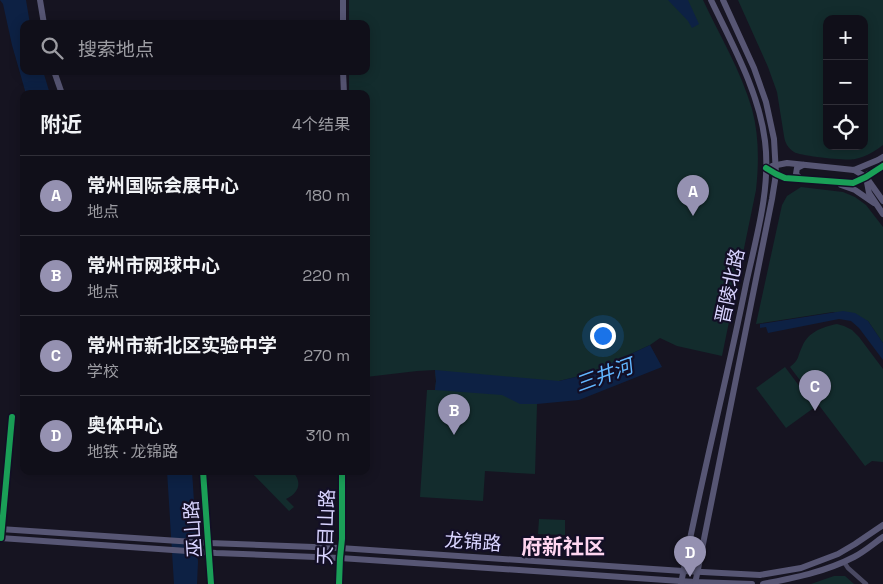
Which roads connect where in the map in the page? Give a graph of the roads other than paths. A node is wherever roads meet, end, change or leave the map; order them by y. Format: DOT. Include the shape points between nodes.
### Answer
graph roads {
  1 [pos="40,0"];
  2 [pos="343,0"];
  3 [pos="711,0"];
  4 [pos="723,0"];
  5 [pos="43,20"];
  6 [pos="343,20"];
  7 [pos="55,75"];
  8 [pos="344,75"];
  9 [pos="61,90"];
  10 [pos="344,90"];
  11 [pos="881,161"];
  12 [pos="803,165"];
  13 [pos="775,166"];
  14 [pos="766,168"];
  15 [pos="854,170"];
  16 [pos="776,174"];
  17 [pos="866,177"];
  18 [pos="801,179"];
  19 [pos="830,181"];
  20 [pos="883,201"];
  21 [pos="876,205"];
  22 [pos="883,214"];
  23 [pos="12,417"];
  24 [pos="203,475"];
  25 [pos="342,475"];
  26 [pos="883,525"];
  27 [pos="1,529"];
  28 [pos="883,537"];
  29 [pos="1,538"];
  30 [pos="209,543"];
  31 [pos="340,548"];
  32 [pos="210,553"];
  33 [pos="340,558"];
  34 [pos="844,562"];
  35 [pos="683,571"];
  36 [pos="697,572"];
  37 [pos="681,582"];
  38 [pos="695,583"];
  39 [pos="211,584"];
  40 [pos="339,584"];
  41 [pos="752,584"];
  42 [pos="763,584"];
  43 [pos="866,584"];
  1 -- 5 [label="main road"];
  2 -- 6 [label="main road"];
  3 -- 14 [label="main road, 晋陵北路" via="757,105 765,140"];
  4 -- 13 [label="main road, 晋陵北路" via="766,102 774,140"];
  7 -- 9 [label="main road"];
  8 -- 10 [label="main road"];
  11 -- 15 [label="main road"];
  11 -- 17 [label="main road"];
  12 -- 13 [label="main road" via="787,163"];
  12 -- 15 [label="main road"];
  12 -- 18 [label="main road" via="797,168 796,174"];
  13 -- 14 [label="main road"];
  13 -- 16 [label="main road, 晋陵北路"];
  14 -- 16 [label="main road"];
  14 -- 35 [label="main road, 晋陵北路" via="765,192"];
  15 -- 17 [label="main road"];
  16 -- 18 [label="main road"];
  16 -- 36 [label="main road, 晋陵北路"];
  17 -- 19 [label="main road" via="853,183"];
  17 -- 20 [label="main road"];
  17 -- 21 [label="main road" via="869,193"];
  18 -- 19 [label="main road"];
  19 -- 21 [label="main road" via="855,190"];
  21 -- 22 [label="main road"];
  23 -- 27 [label="street"];
  24 -- 30 [label="main road, 巫山路"];
  25 -- 31 [label="main road, 天目山路"];
  26 -- 36 [label="main road, 龙锦路" via="838,554 801,568 760,575"];
  27 -- 29 [label="street"];
  27 -- 30 [label="main road, 龙锦路"];
  28 -- 34 [label="main road"];
  29 -- 32 [label="main road, 龙锦路"];
  30 -- 31 [label="main road, 龙锦路"];
  30 -- 32 [label="main road, 巫山路"];
  31 -- 33 [label="main road, 天目山路"];
  31 -- 35 [label="main road, 龙锦路"];
  32 -- 33 [label="main road, 龙锦路"];
  32 -- 39 [label="main road, 巫山路"];
  33 -- 37 [label="main road, 龙锦路"];
  33 -- 40 [label="main road, 天目山路"];
  34 -- 42 [label="main road" via="803,576"];
  34 -- 43 [label="street"];
  35 -- 36 [label="main road, 龙锦路"];
  35 -- 37 [label="main road, 晋陵北路"];
  36 -- 38 [label="main road, 晋陵北路"];
  37 -- 38 [label="main road, 龙锦路"];
  38 -- 41 [label="main road, 龙锦路"];
}
